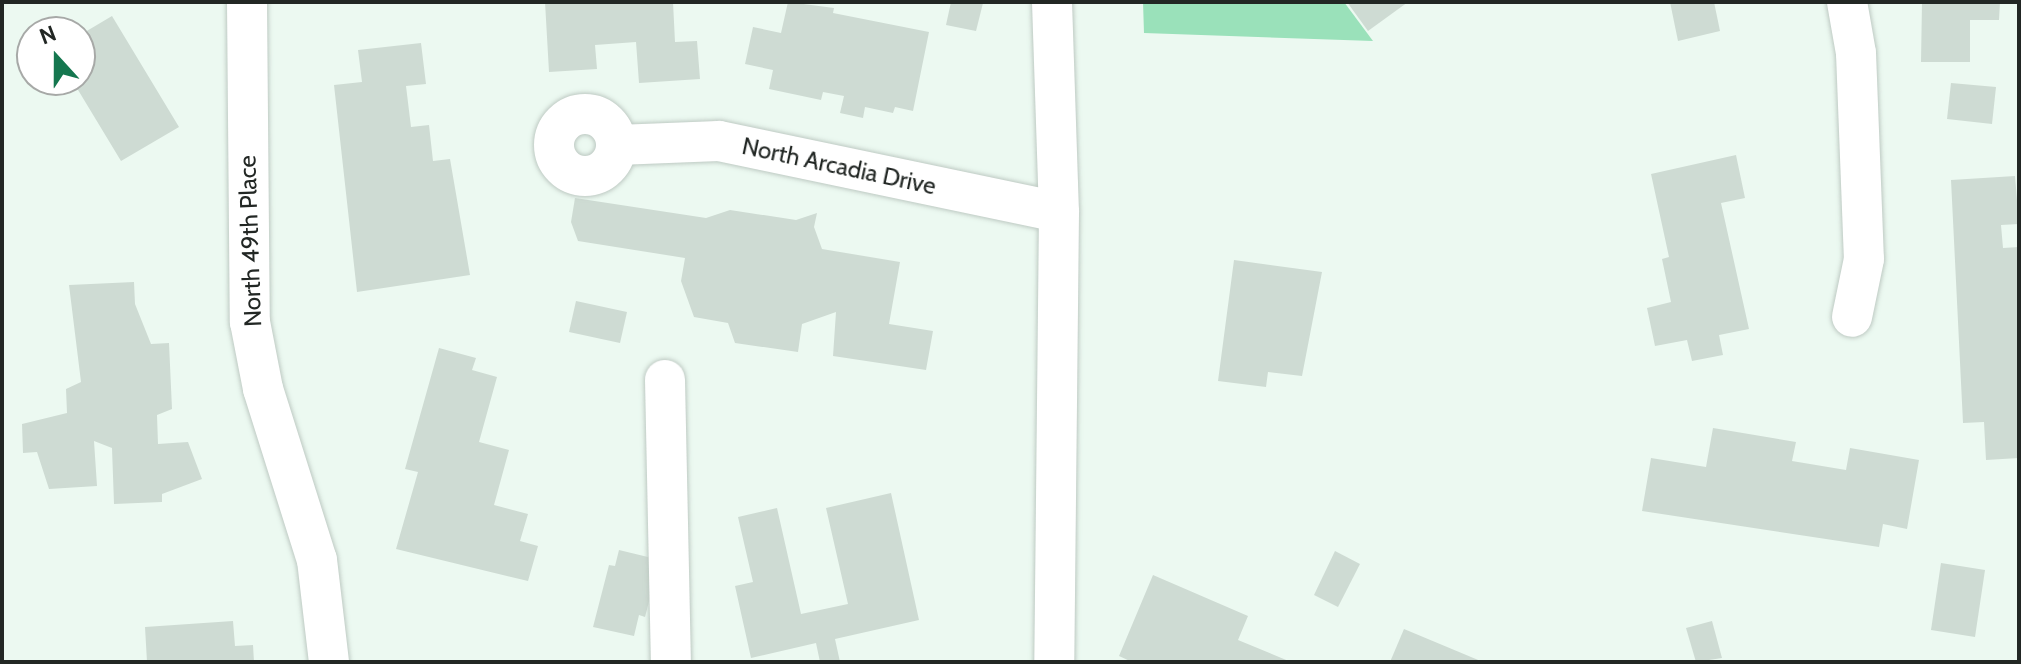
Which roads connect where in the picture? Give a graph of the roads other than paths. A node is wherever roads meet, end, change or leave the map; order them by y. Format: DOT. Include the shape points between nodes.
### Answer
graph roads {
  1 [pos="247,2"];
  2 [pos="1052,2"];
  3 [pos="1847,2"];
  4 [pos="617,145"];
  5 [pos="1059,212"];
  6 [pos="1852,317"];
  7 [pos="665,380"];
  8 [pos="329,662"];
  9 [pos="671,662"];
  10 [pos="1054,662"];
  1 -- 8 [label="street, North 49th Place" via="250,322 263,389 317,560"];
  2 -- 5 [label="street"];
  3 -- 6 [label="street" via="1856,53 1864,259"];
  4 -- 5 [label="street, North Arcadia Drive" via="719,141"];
  5 -- 10 [label="street"];
  7 -- 9 [label="street"];
}
